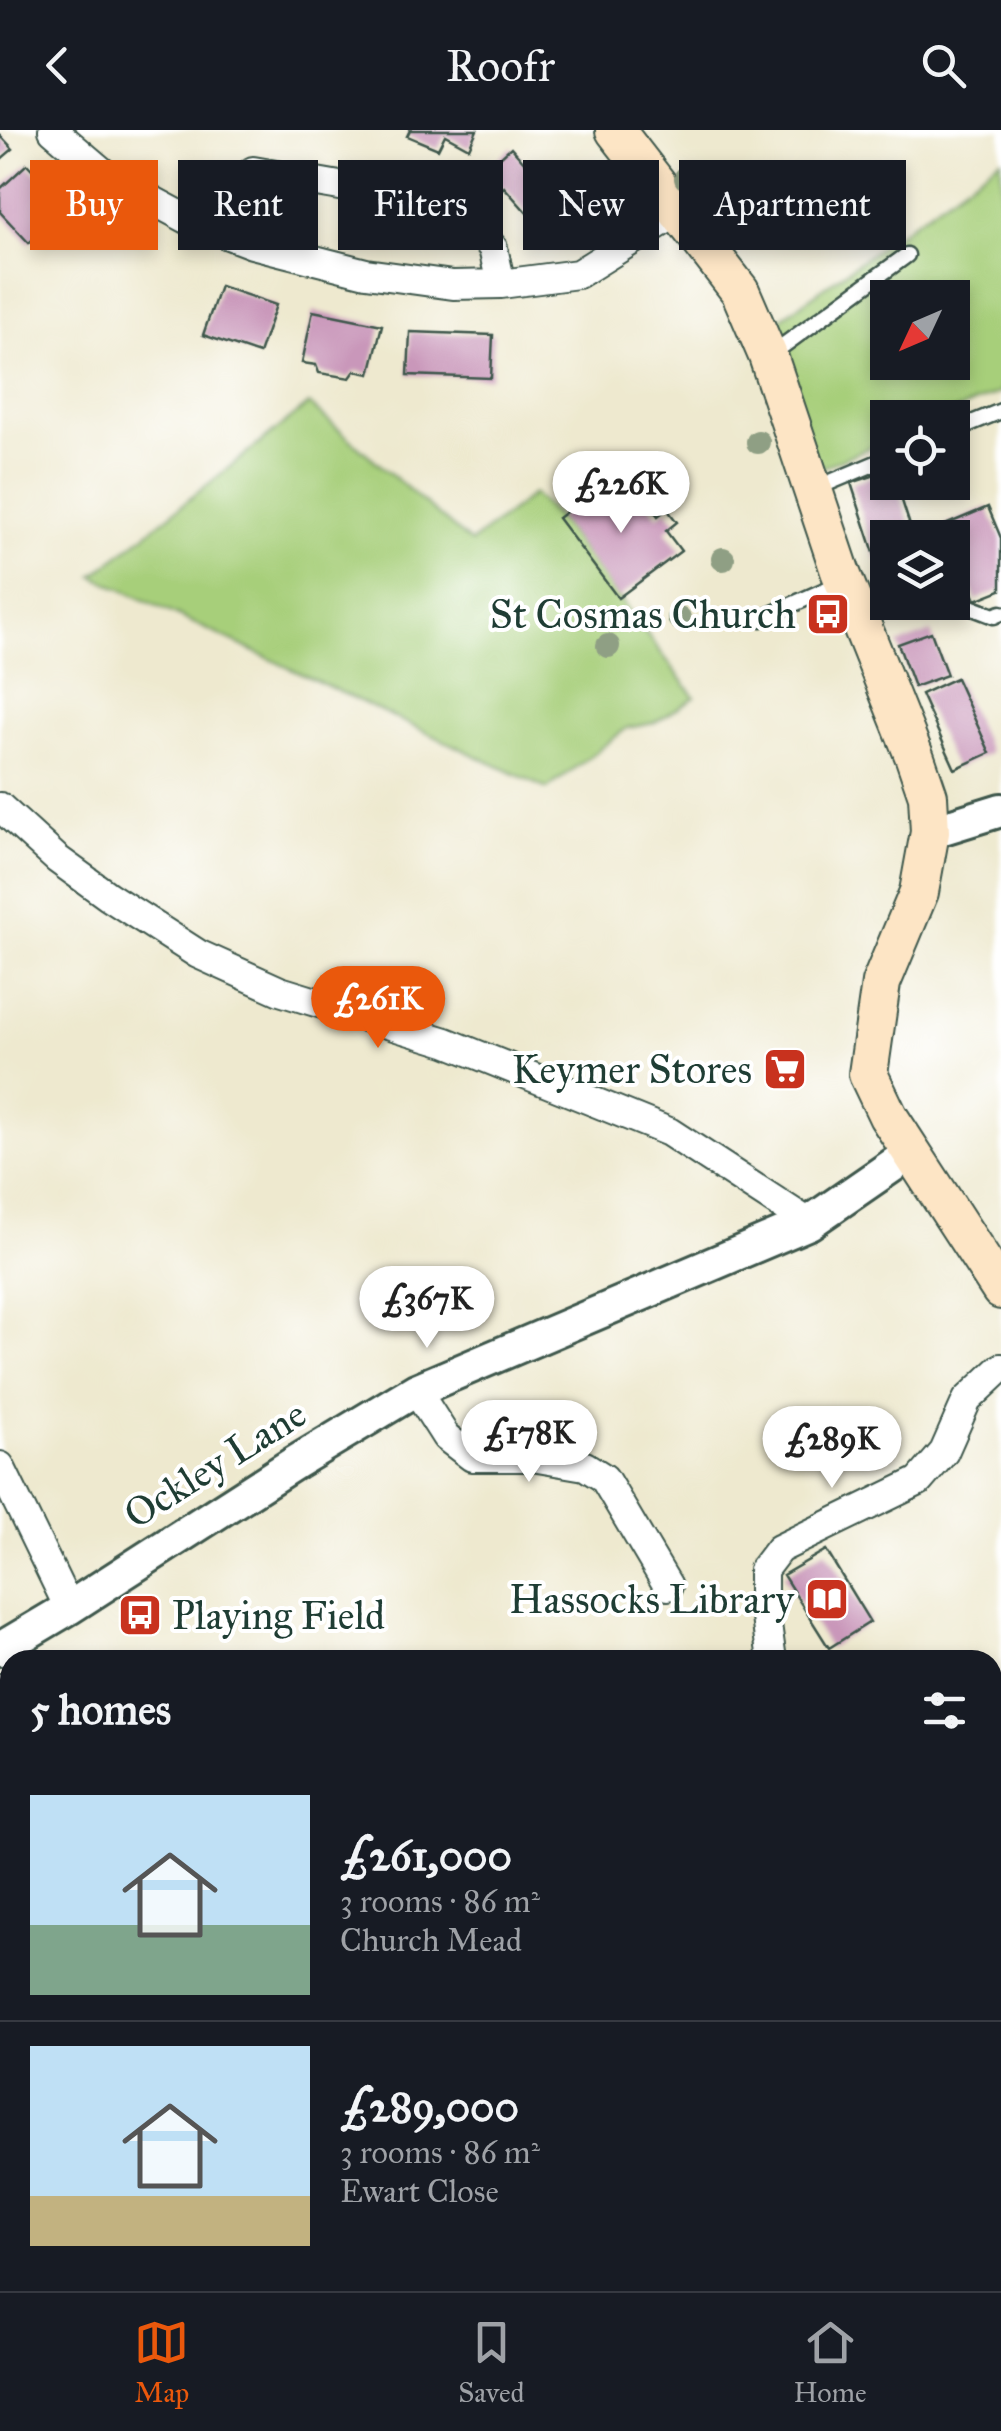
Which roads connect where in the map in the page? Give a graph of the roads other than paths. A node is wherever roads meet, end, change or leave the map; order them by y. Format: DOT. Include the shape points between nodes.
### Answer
graph roads {
  1 [pos="53,130"];
  2 [pos="615,130"];
  3 [pos="318,182"];
  4 [pos="679,211"];
  5 [pos="709,250"];
  6 [pos="907,255"];
  7 [pos="502,284"];
  8 [pos="768,356"];
  9 [pos="1001,411"];
  10 [pos="970,424"];
  11 [pos="870,466"];
  12 [pos="813,490"];
  13 [pos="863,599"];
  14 [pos="970,607"];
  15 [pos="1001,614"];
  16 [pos="760,619"];
  17 [pos="0,807"];
  18 [pos="1001,810"];
  19 [pos="930,832"];
  20 [pos="912,1152"];
  21 [pos="808,1223"];
  22 [pos="1001,1290"];
  23 [pos="1001,1368"];
  24 [pos="416,1390"];
  25 [pos="0,1466"];
  26 [pos="668,1586"];
  27 [pos="69,1608"];
  28 [pos="0,1649"];
  29 [pos="771,1650"];
  1 -- 7 [label="street" via="106,176 252,244 366,273"];
  2 -- 4 [label="main road"];
  3 -- 7 [label="street" via="432,202 468,218 493,248"];
  4 -- 7 [label="street" via="578,274"];
  5 -- 8 [label="main road" via="740,290"];
  6 -- 8 [label="lane"];
  8 -- 12 [label="main road"];
  9 -- 10 [label="lane"];
  11 -- 12 [label="lane"];
  12 -- 13 [label="main road"];
  13 -- 16 [label="lane"];
  13 -- 19 [label="main road" via="928,796"];
  14 -- 15 [label="lane"];
  17 -- 21 [label="street" via="56,858 198,954 280,991 446,1042 668,1132"];
  18 -- 19 [label="street"];
  19 -- 20 [label="main road" via="919,892 880,984 868,1074"];
  20 -- 21 [label="street, Ockley Lane"];
  20 -- 22 [label="main road"];
  21 -- 24 [label="street, Ockley Lane"];
  23 -- 29 [label="street" via="967,1400 944,1452 919,1481 779,1549 763,1570"];
  24 -- 26 [label="street" via="446,1437 472,1457 532,1456 585,1466 604,1478"];
  24 -- 27 [label="street, Ockley Lane"];
  25 -- 27 [label="street"];
  27 -- 28 [label="street, Ockley Lane"];
}
